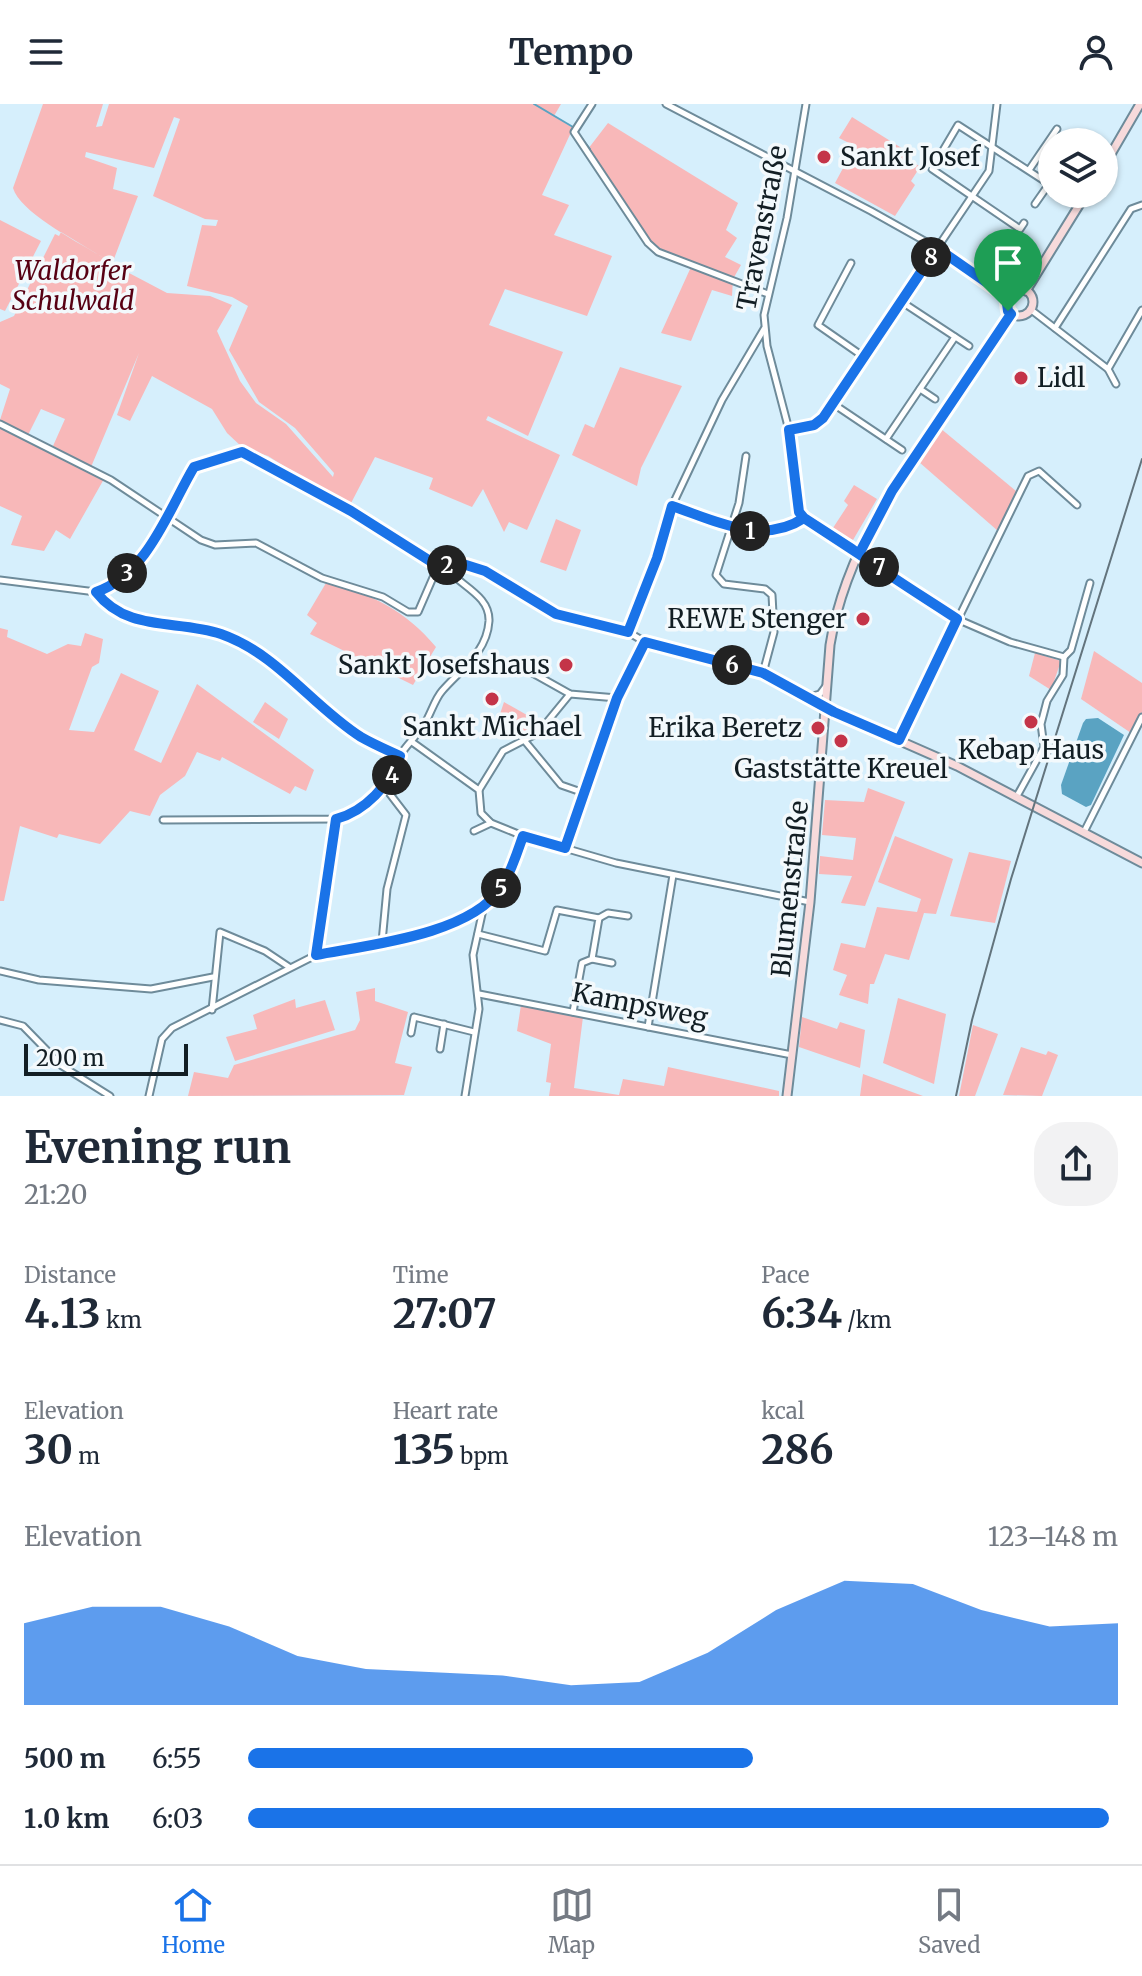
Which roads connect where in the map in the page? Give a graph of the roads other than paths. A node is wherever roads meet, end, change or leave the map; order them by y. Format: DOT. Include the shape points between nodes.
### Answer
graph roads {
  1 [pos="592,104"];
  2 [pos="666,104"];
  3 [pos="806,104"];
  4 [pos="997,104"];
  5 [pos="1140,104"];
  6 [pos="1118,142"];
  7 [pos="993,146"];
  8 [pos="1038,157"];
  9 [pos="794,169"];
  10 [pos="1029,170"];
  11 [pos="973,195"];
  12 [pos="1035,204"];
  13 [pos="1142,205"];
  14 [pos="1077,208"];
  15 [pos="1024,223"];
  16 [pos="937,248"];
  17 [pos="851,263"];
  18 [pos="1026,291"];
  19 [pos="768,294"];
  20 [pos="1006,296"];
  21 [pos="902,302"];
  22 [pos="1030,309"];
  23 [pos="1142,310"];
  24 [pos="1011,314"];
  25 [pos="764,328"];
  26 [pos="1055,328"];
  27 [pos="955,337"];
  28 [pos="969,346"];
  29 [pos="864,357"];
  30 [pos="1108,369"];
  31 [pos="1116,384"];
  32 [pos="920,389"];
  33 [pos="935,399"];
  34 [pos="832,403"];
  35 [pos="0,424"];
  36 [pos="789,430"];
  37 [pos="886,439"];
  38 [pos="902,450"];
  39 [pos="746,456"];
  40 [pos="1077,505"];
  41 [pos="672,506"];
  42 [pos="165,518"];
  43 [pos="804,518"];
  44 [pos="731,526"];
  45 [pos="859,554"];
  46 [pos="441,566"];
  47 [pos="0,580"];
  48 [pos="1090,583"];
  49 [pos="96,592"];
  50 [pos="957,619"];
  51 [pos="628,632"];
  52 [pos="645,642"];
  53 [pos="1064,657"];
  54 [pos="473,662"];
  55 [pos="763,673"];
  56 [pos="826,686"];
  57 [pos="570,694"];
  58 [pos="808,697"];
  59 [pos="617,698"];
  60 [pos="825,708"];
  61 [pos="1142,717"];
  62 [pos="846,718"];
  63 [pos="824,733"];
  64 [pos="524,740"];
  65 [pos="899,740"];
  66 [pos="412,742"];
  67 [pos="400,756"];
  68 [pos="383,785"];
  69 [pos="479,790"];
  70 [pos="585,793"];
  71 [pos="1017,796"];
  72 [pos="336,819"];
  73 [pos="163,820"];
  74 [pos="491,823"];
  75 [pos="474,831"];
  76 [pos="1084,833"];
  77 [pos="523,836"];
  78 [pos="565,848"];
  79 [pos="1142,863"];
  80 [pos="673,875"];
  81 [pos="810,902"];
  82 [pos="484,905"];
  83 [pos="628,916"];
  84 [pos="599,918"];
  85 [pos="478,934"];
  86 [pos="382,942"];
  87 [pos="316,955"];
  88 [pos="592,959"];
  89 [pos="612,963"];
  90 [pos="289,967"];
  91 [pos="0,971"];
  92 [pos="213,977"];
  93 [pos="479,994"];
  94 [pos="212,1010"];
  95 [pos="573,1012"];
  96 [pos="0,1020"];
  97 [pos="444,1024"];
  98 [pos="648,1027"];
  99 [pos="474,1032"];
  100 [pos="411,1033"];
  101 [pos="440,1049"];
  102 [pos="792,1055"];
  103 [pos="110,1096"];
  104 [pos="149,1096"];
  105 [pos="465,1096"];
  106 [pos="787,1096"];
  1 -- 19 [label="street" via="575,130 648,243 658,252"];
  2 -- 9 [label="street"];
  3 -- 9 [label="street, Travenstraße"];
  4 -- 7 [label="street"];
  5 -- 6 [label="main road"];
  7 -- 10 [label="street"];
  7 -- 11 [label="street" via="989,171"];
  7 -- 11 [label="street" via="958,125 932,169"];
  8 -- 10 [label="street"];
  9 -- 16 [label="street"];
  9 -- 19 [label="street, Travenstraße"];
  10 -- 12 [label="street" via="1049,184"];
  11 -- 15 [label="street" via="1020,229"];
  11 -- 16 [label="street"];
  13 -- 26 [label="street" via="1131,209"];
  14 -- 18 [label="main road"];
  16 -- 20 [label="street"];
  16 -- 21 [label="street"];
  17 -- 29 [label="street" via="817,323"];
  18 -- 20 [label="main road" via="1015,289"];
  18 -- 22 [label="main road"];
  19 -- 25 [label="street, Travenstraße"];
  20 -- 24 [label="main road"];
  21 -- 27 [label="street"];
  21 -- 29 [label="street"];
  22 -- 24 [label="main road" via="1022,316"];
  22 -- 26 [label="street"];
  23 -- 30 [label="street"];
  24 -- 45 [label="main road, Blumenstraße" via="892,491"];
  25 -- 36 [label="street"];
  25 -- 41 [label="street, Travenstraße" via="724,396"];
  26 -- 30 [label="street"];
  27 -- 28 [label="street"];
  27 -- 32 [label="street"];
  29 -- 34 [label="street"];
  30 -- 31 [label="street"];
  32 -- 33 [label="street"];
  32 -- 37 [label="street"];
  34 -- 36 [label="street" via="819,423"];
  34 -- 37 [label="street"];
  35 -- 42 [label="street" via="111,480"];
  36 -- 43 [label="street" via="796,502"];
  37 -- 38 [label="street"];
  39 -- 44 [label="street"];
  40 -- 50 [label="street" via="1039,471 1028,476"];
  41 -- 44 [label="street"];
  41 -- 51 [label="street, Travenstraße"];
  42 -- 46 [label="street" via="215,545 256,543 322,578 383,597 408,612 418,612"];
  42 -- 46 [label="street" via="194,467 242,452"];
  42 -- 49 [label="street" via="127,573"];
  43 -- 44 [label="street" via="762,531"];
  43 -- 45 [label="street"];
  44 -- 55 [label="street" via="717,579 765,589 773,598 774,632"];
  45 -- 50 [label="street"];
  45 -- 56 [label="main road, Blumenstraße" via="832,631"];
  46 -- 51 [label="street" via="485,571 556,614"];
  46 -- 54 [label="street" via="486,608 489,621"];
  47 -- 49 [label="street"];
  48 -- 53 [label="street" via="1071,650"];
  49 -- 67 [label="street" via="135,620 235,641 271,662 359,736"];
  50 -- 53 [label="street"];
  50 -- 65 [label="street"];
  51 -- 52 [label="street"];
  52 -- 55 [label="street"];
  52 -- 59 [label="street"];
  53 -- 71 [label="street" via="1063,675 1041,724 1044,747"];
  54 -- 57 [label="street" via="497,670 529,671"];
  54 -- 66 [label="street" via="441,692"];
  55 -- 58 [label="street"];
  56 -- 58 [label="street"];
  56 -- 60 [label="main road, Blumenstraße"];
  57 -- 59 [label="street"];
  57 -- 64 [label="street" via="545,727"];
  58 -- 60 [label="street"];
  59 -- 70 [label="street"];
  60 -- 62 [label="main road"];
  60 -- 63 [label="main road, Blumenstraße"];
  61 -- 76 [label="street"];
  62 -- 63 [label="main road" via="837,719"];
  62 -- 65 [label="main road"];
  63 -- 81 [label="main road, Blumenstraße"];
  64 -- 69 [label="street" via="503,751"];
  64 -- 70 [label="street" via="561,785"];
  65 -- 71 [label="main road"];
  66 -- 67 [label="street"];
  66 -- 69 [label="street"];
  67 -- 68 [label="street"];
  68 -- 72 [label="street" via="354,814"];
  68 -- 86 [label="street" via="406,815 387,889"];
  69 -- 74 [label="street" via="481,813"];
  70 -- 78 [label="street"];
  71 -- 76 [label="main road"];
  72 -- 73 [label="street"];
  72 -- 87 [label="street"];
  74 -- 75 [label="street"];
  74 -- 77 [label="street"];
  76 -- 79 [label="main road"];
  77 -- 78 [label="street"];
  77 -- 82 [label="street" via="502,887"];
  78 -- 80 [label="street"];
  80 -- 81 [label="street"];
  80 -- 98 [label="street"];
  81 -- 102 [label="main road, Blumenstraße"];
  82 -- 85 [label="street"];
  82 -- 86 [label="street" via="434,932"];
  83 -- 84 [label="street" via="608,913"];
  84 -- 85 [label="street" via="557,910 545,951"];
  84 -- 88 [label="street"];
  85 -- 93 [label="street" via="473,955"];
  86 -- 87 [label="street"];
  87 -- 90 [label="street"];
  88 -- 89 [label="street"];
  88 -- 95 [label="street" via="582,963"];
  90 -- 92 [label="street" via="220,932"];
  90 -- 94 [label="street"];
  91 -- 92 [label="street" via="39,980 151,989"];
  92 -- 94 [label="street"];
  93 -- 95 [label="street, Kampsweg"];
  93 -- 99 [label="street"];
  94 -- 104 [label="street" via="166,1032"];
  95 -- 98 [label="street, Kampsweg"];
  96 -- 103 [label="street" via="23,1026 62,1066"];
  97 -- 99 [label="street"];
  97 -- 100 [label="street" via="414,1017"];
  97 -- 101 [label="street"];
  98 -- 102 [label="street, Kampsweg"];
  99 -- 105 [label="street"];
  102 -- 106 [label="main road, Blumenstraße"];
}
